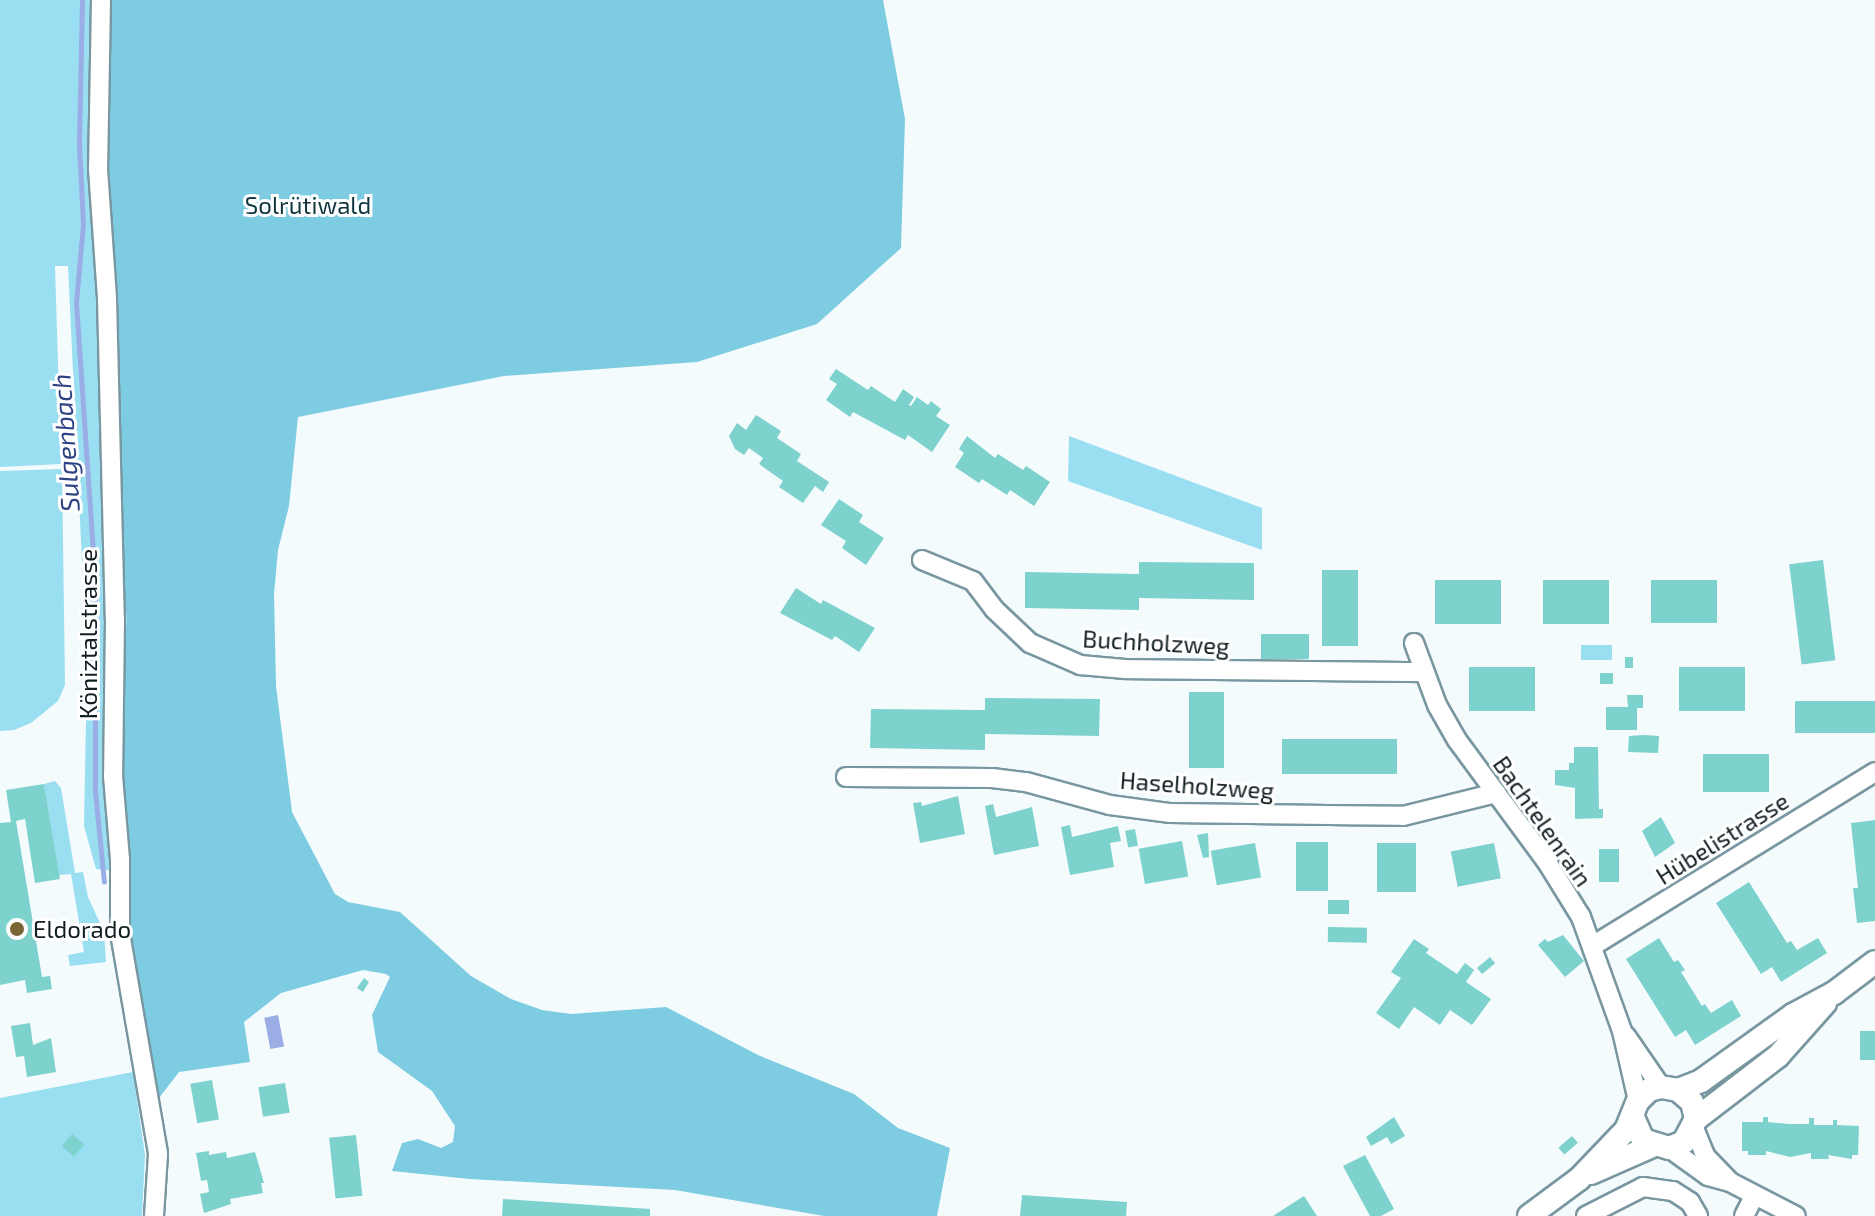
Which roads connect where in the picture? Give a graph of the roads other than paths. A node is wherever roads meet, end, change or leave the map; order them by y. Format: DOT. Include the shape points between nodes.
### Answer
graph roads {
  1 [pos="101,0"];
  2 [pos="922,560"];
  3 [pos="1414,643"];
  4 [pos="1423,672"];
  5 [pos="1875,772"];
  6 [pos="846,777"];
  7 [pos="1496,793"];
  8 [pos="1594,945"];
  9 [pos="1875,962"];
  10 [pos="1834,993"];
  11 [pos="1622,1031"];
  12 [pos="1670,1088"];
  13 [pos="1636,1110"];
  14 [pos="1695,1124"];
  15 [pos="1660,1147"];
  16 [pos="1579,1179"];
  17 [pos="1730,1182"];
  18 [pos="1754,1196"];
  19 [pos="154,1216"];
  20 [pos="1529,1216"];
  21 [pos="1586,1216"];
  22 [pos="1698,1216"];
  23 [pos="1744,1216"];
  24 [pos="1796,1216"];
  1 -- 19 [label="street, Köniztalstrasse" via="98,169 107,299 115,619 113,776 120,933 158,1154"];
  2 -- 4 [label="street, Buchholzweg" via="973,581 1030,643 1080,665"];
  3 -- 4 [label="street, Bachtelenrain"];
  4 -- 7 [label="street, Bachtelenrain" via="1457,740"];
  5 -- 8 [label="street, Hübelistrasse"];
  6 -- 7 [label="street, Haselholzweg" via="992,778 1139,810 1185,813 1403,816"];
  7 -- 8 [label="street, Bachtelenrain" via="1547,862"];
  8 -- 11 [label="street, Bachtelenrain"];
  9 -- 10 [label="street"];
  10 -- 12 [label="street" via="1793,1015 1701,1081"];
  10 -- 14 [label="street" via="1778,1056"];
  11 -- 12 [label="street, Bachtelenrain"];
  11 -- 13 [label="street, Bachtelenrain"];
  12 -- 13 [label="street" via="1649,1090"];
  12 -- 14 [label="street" via="1692,1102"];
  13 -- 15 [label="street" via="1638,1134"];
  13 -- 16 [label="street" via="1626,1130"];
  14 -- 15 [label="street" via="1684,1142"];
  14 -- 17 [label="street" via="1706,1157"];
  15 -- 16 [label="street"];
  15 -- 17 [label="street" via="1708,1176"];
  16 -- 20 [label="street"];
  17 -- 18 [label="street"];
  18 -- 23 [label="street"];
  18 -- 24 [label="street"];
  21 -- 22 [label="street" via="1643,1187 1673,1191 1690,1202"];
}
